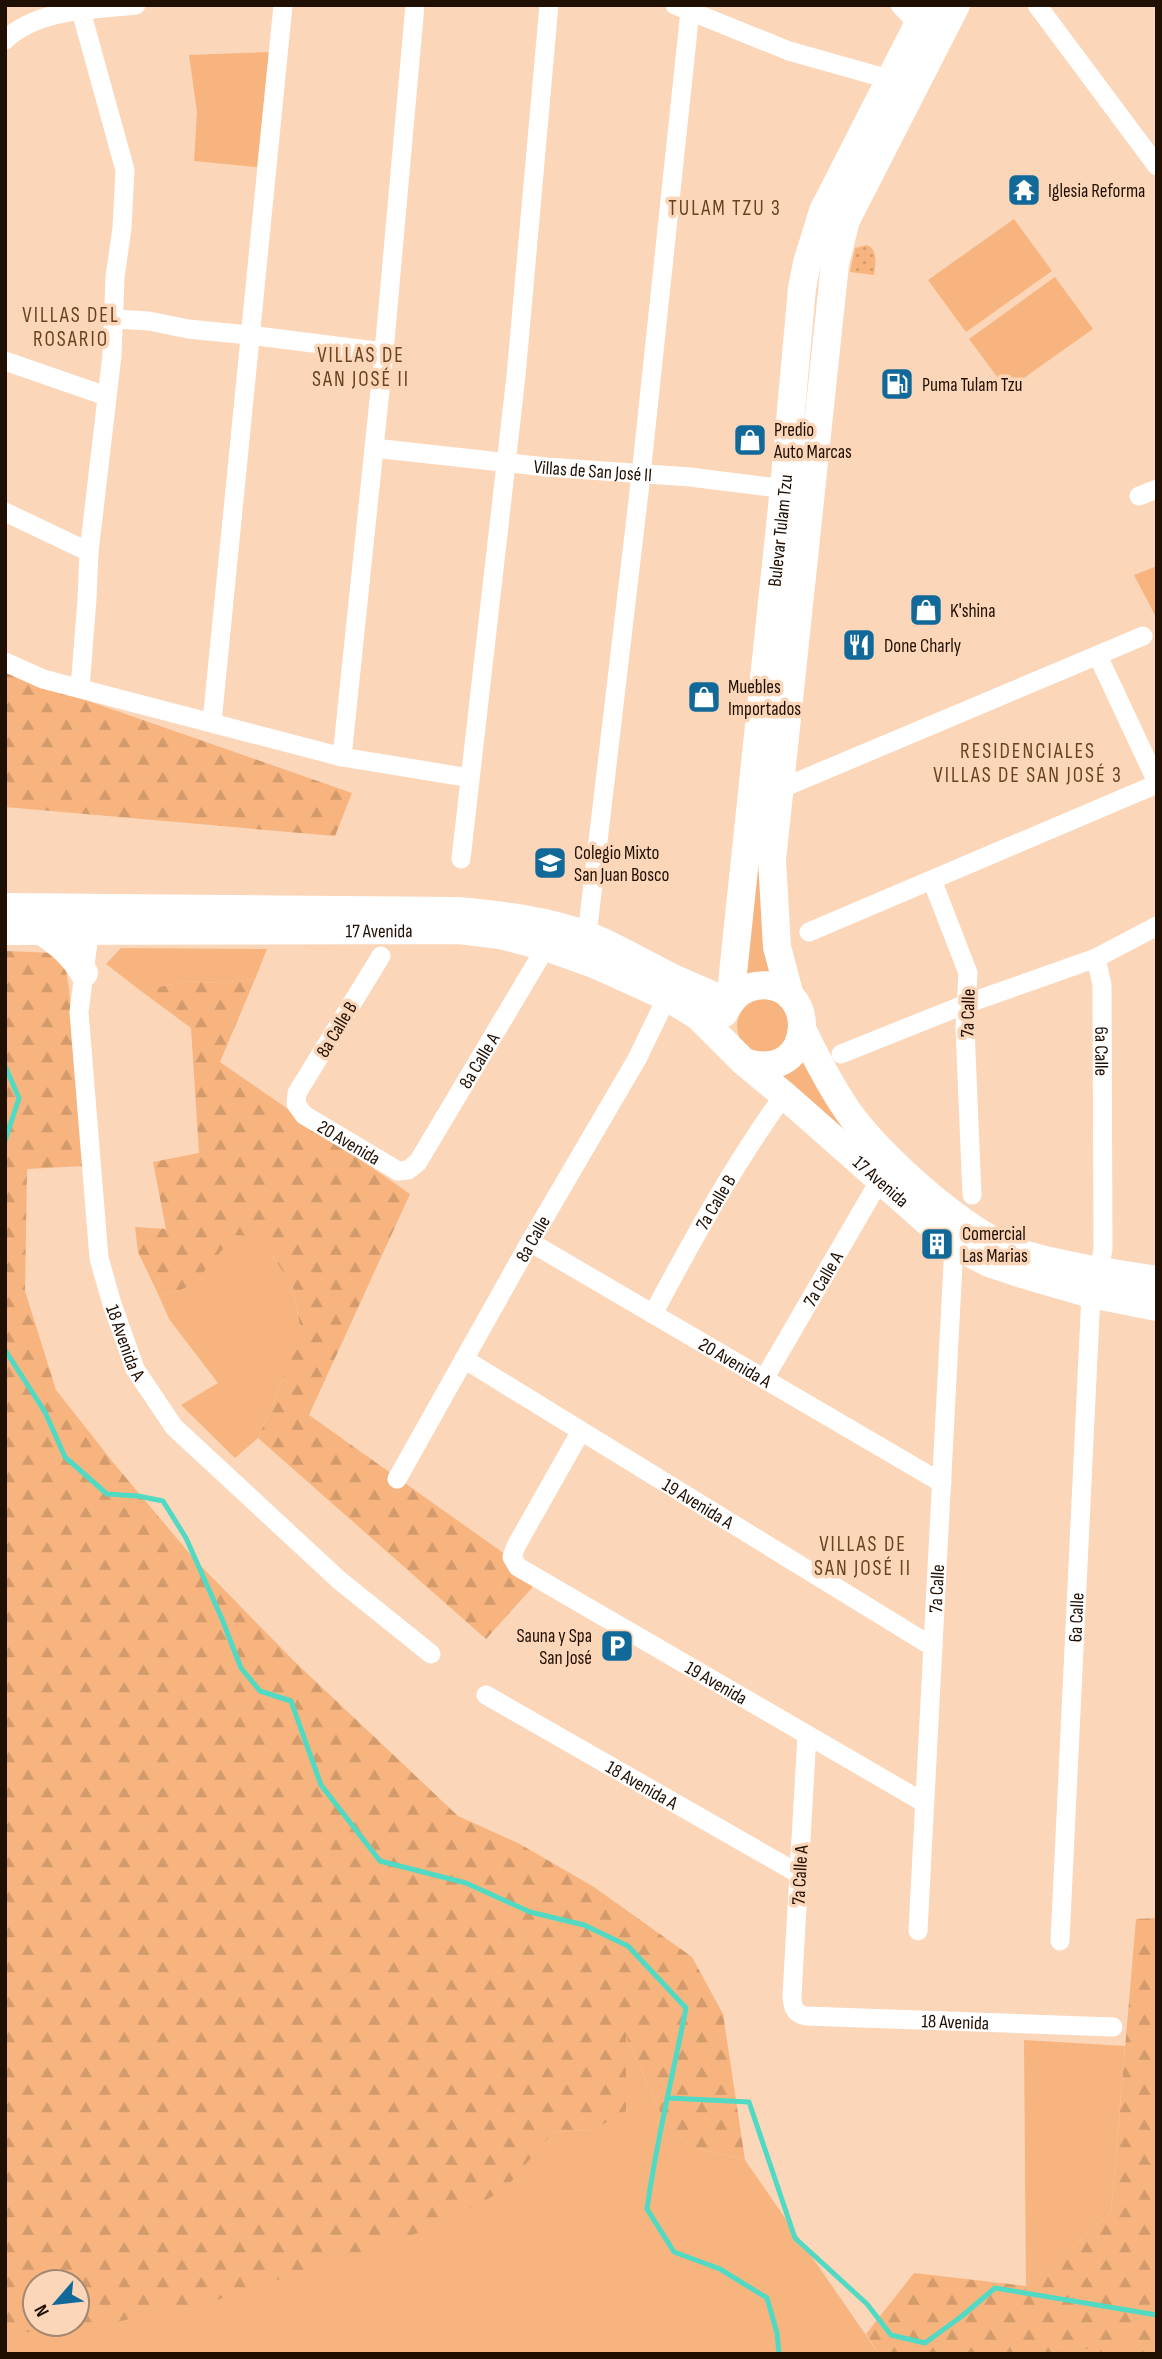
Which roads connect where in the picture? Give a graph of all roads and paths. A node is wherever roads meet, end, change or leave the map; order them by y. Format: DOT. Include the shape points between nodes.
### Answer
graph roads {
  1 [pos="136,5"];
  2 [pos="283,5"];
  3 [pos="415,5"];
  4 [pos="550,5"];
  5 [pos="956,5"];
  6 [pos="1037,5"];
  7 [pos="682,8"];
  8 [pos="81,11"];
  9 [pos="920,20"];
  10 [pos="5,40"];
  11 [pos="902,83"];
  12 [pos="1157,166"];
  13 [pos="114,319"];
  14 [pos="249,335"];
  15 [pos="384,352"];
  16 [pos="5,361"];
  17 [pos="106,396"];
  18 [pos="790,417"];
  19 [pos="818,423"];
  20 [pos="374,448"];
  21 [pos="506,463"];
  22 [pos="641,475"];
  23 [pos="797,491"];
  24 [pos="5,512"];
  25 [pos="89,552"];
  26 [pos="1143,636"];
  27 [pos="1098,656"];
  28 [pos="5,662"];
  29 [pos="80,688"];
  30 [pos="212,722"];
  31 [pos="342,757"];
  32 [pos="470,778"];
  33 [pos="1157,783"];
  34 [pos="780,789"];
  35 [pos="461,859"];
  36 [pos="932,880"];
  37 [pos="5,906"];
  38 [pos="91,918"];
  39 [pos="1157,926"];
  40 [pos="5,931"];
  41 [pos="42,931"];
  42 [pos="808,932"];
  43 [pos="587,935"];
  44 [pos="546,947"];
  45 [pos="381,956"];
  46 [pos="1096,958"];
  47 [pos="84,973"];
  48 [pos="790,996"];
  49 [pos="667,997"];
  50 [pos="730,1001"];
  51 [pos="966,1004"];
  52 [pos="803,1031"];
  53 [pos="734,1052"];
  54 [pos="841,1054"];
  55 [pos="785,1095"];
  56 [pos="296,1104"];
  57 [pos="408,1170"];
  58 [pos="880,1180"];
  59 [pos="972,1195"];
  60 [pos="530,1242"];
  61 [pos="954,1245"];
  62 [pos="1157,1280"];
  63 [pos="1095,1282"];
  64 [pos="1157,1307"];
  65 [pos="653,1314"];
  66 [pos="464,1359"];
  67 [pos="764,1379"];
  68 [pos="581,1431"];
  69 [pos="397,1479"];
  70 [pos="942,1483"];
  71 [pos="933,1647"];
  72 [pos="431,1654"];
  73 [pos="486,1695"];
  74 [pos="807,1735"];
  75 [pos="923,1802"];
  76 [pos="799,1874"];
  77 [pos="918,1931"];
  78 [pos="1060,1941"];
  79 [pos="797,2013"];
  80 [pos="1113,2027"];
  1 -- 8 [label="street"];
  2 -- 14 [label="street"];
  3 -- 15 [label="street"];
  4 -- 21 [label="street"];
  5 -- 9 [label="main road, Bulevar Tulam Tzu"];
  6 -- 12 [label="street"];
  7 -- 11 [label="street" via="789,51"];
  7 -- 22 [label="street"];
  8 -- 10 [label="street" via="49,15 17,29"];
  8 -- 13 [label="street" via="125,170"];
  9 -- 11 [label="main road, Bulevar Tulam Tzu"];
  11 -- 18 [label="main road, Bulevar Tulam Tzu" via="823,211 802,288"];
  11 -- 19 [label="main road, Bulevar Tulam Tzu" via="846,220 835,264"];
  13 -- 14 [label="street"];
  13 -- 17 [label="street"];
  14 -- 15 [label="street"];
  14 -- 30 [label="street"];
  15 -- 20 [label="street"];
  16 -- 17 [label="street"];
  17 -- 25 [label="street"];
  18 -- 19 [label="main road"];
  18 -- 23 [label="main road, Bulevar Tulam Tzu"];
  19 -- 23 [label="main road, Bulevar Tulam Tzu"];
  20 -- 21 [label="street, Villas de San José II"];
  20 -- 31 [label="street"];
  21 -- 22 [label="street, Villas de San José II"];
  21 -- 32 [label="street"];
  22 -- 23 [label="street, Villas de San José II"];
  22 -- 43 [label="street"];
  23 -- 34 [label="main road, Bulevar Tulam Tzu"];
  23 -- 50 [label="main road, Bulevar Tulam Tzu"];
  24 -- 25 [label="street"];
  25 -- 29 [label="street"];
  26 -- 27 [label="street"];
  27 -- 33 [label="street"];
  27 -- 34 [label="street"];
  28 -- 29 [label="street" via="43,679"];
  29 -- 30 [label="street"];
  30 -- 31 [label="street"];
  31 -- 32 [label="street"];
  32 -- 35 [label="street"];
  33 -- 36 [label="street"];
  34 -- 48 [label="main road, Bulevar Tulam Tzu" via="772,860 777,947"];
  36 -- 42 [label="street"];
  36 -- 51 [label="street, 7a Calle" via="968,973"];
  37 -- 38 [label="main road, 17 Avenida"];
  38 -- 41 [label="main road, 17 Avenida"];
  38 -- 43 [label="main road, 17 Avenida" via="457,911 531,919"];
  38 -- 44 [label="main road, 17 Avenida" via="458,930"];
  38 -- 47 [label="street, 18 Avenida A"];
  39 -- 46 [label="street"];
  40 -- 41 [label="main road, 17 Avenida"];
  41 -- 47 [label="main road" via="75,958"];
  43 -- 50 [label="main road, 17 Avenida"];
  44 -- 49 [label="main road, 17 Avenida"];
  44 -- 57 [label="street, 8a Calle A" via="418,1162"];
  45 -- 56 [label="street, 8a Calle B" via="297,1093"];
  46 -- 51 [label="street"];
  46 -- 63 [label="street, 6a Calle" via="1102,985 1103,1249"];
  47 -- 72 [label="street, 18 Avenida A" via="79,1012 99,1258 135,1369 174,1427 338,1580"];
  48 -- 50 [label="main road" via="766,985 742,991"];
  48 -- 52 [label="main road" via="798,1006"];
  49 -- 53 [label="main road, 17 Avenida" via="698,1016"];
  49 -- 60 [label="street, 8a Calle" via="641,1052"];
  50 -- 53 [label="main road" via="722,1029"];
  51 -- 54 [label="street"];
  51 -- 59 [label="street, 7a Calle"];
  52 -- 53 [label="main road" via="792,1054 769,1066 756,1066"];
  52 -- 63 [label="main road, 17 Avenida" via="862,1128 884,1154 957,1218 991,1239"];
  53 -- 55 [label="main road, 17 Avenida"];
  55 -- 58 [label="main road, 17 Avenida"];
  55 -- 65 [label="street, 7a Calle B" via="707,1215"];
  56 -- 57 [label="street, 20 Avenida" via="304,1115 398,1171"];
  58 -- 61 [label="main road, 17 Avenida"];
  58 -- 67 [label="street, 7a Calle A"];
  60 -- 65 [label="street, 20 Avenida A"];
  60 -- 66 [label="street, 8a Calle"];
  61 -- 63 [label="main road, 17 Avenida" via="989,1263"];
  61 -- 70 [label="street, 7a Calle"];
  62 -- 63 [label="main road, 17 Avenida"];
  63 -- 64 [label="main road, 17 Avenida"];
  63 -- 78 [label="street, 6a Calle"];
  65 -- 67 [label="street, 20 Avenida A"];
  66 -- 68 [label="street, 19 Avenida A"];
  66 -- 69 [label="street, 8a Calle"];
  67 -- 70 [label="street, 20 Avenida A"];
  68 -- 71 [label="street, 19 Avenida A"];
  68 -- 74 [label="street, 19 Avenida" via="516,1546 512,1557 518,1567"];
  70 -- 71 [label="street, 7a Calle"];
  71 -- 75 [label="street, 7a Calle"];
  73 -- 76 [label="street, 18 Avenida A"];
  74 -- 75 [label="street, 19 Avenida"];
  74 -- 76 [label="street, 7a Calle A"];
  75 -- 77 [label="street, 7a Calle"];
  76 -- 79 [label="street, 7a Calle A" via="792,1996"];
  79 -- 80 [label="street, 18 Avenida"];
}
